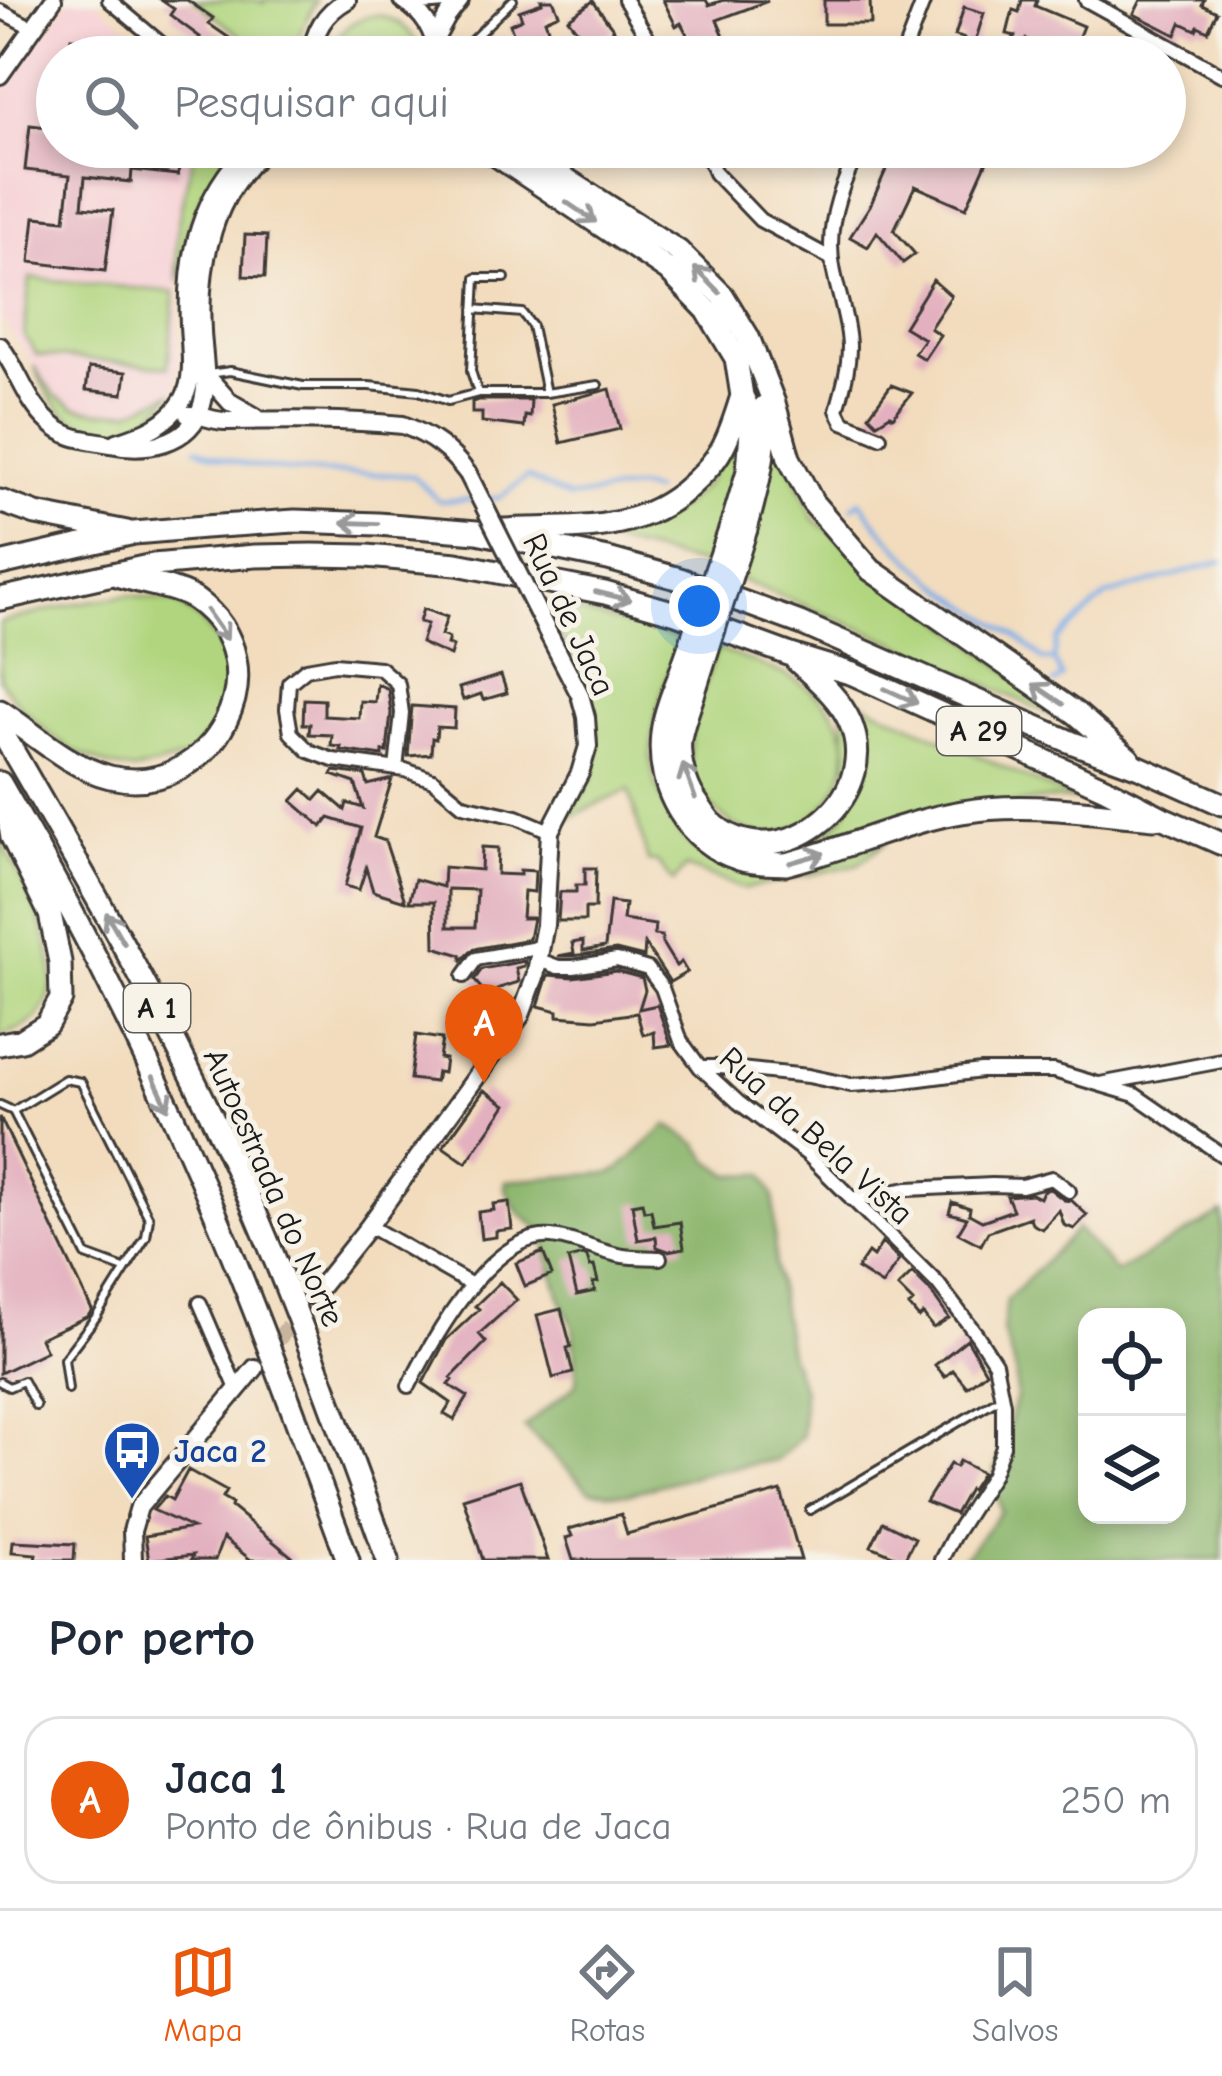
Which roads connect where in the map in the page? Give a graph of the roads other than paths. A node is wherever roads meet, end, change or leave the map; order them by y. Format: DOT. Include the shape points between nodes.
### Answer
graph roads {
  1 [pos="53,0"];
  2 [pos="109,0"];
  3 [pos="347,0"];
  4 [pos="445,0"];
  5 [pos="460,0"];
  6 [pos="513,0"];
  7 [pos="625,0"];
  8 [pos="924,0"];
  9 [pos="1091,1"];
  10 [pos="405,2"];
  11 [pos="331,6"];
  12 [pos="0,11"];
  13 [pos="33,28"];
  14 [pos="144,36"];
  15 [pos="315,36"];
  16 [pos="432,36"];
  17 [pos="442,36"];
  18 [pos="476,36"];
  19 [pos="646,36"];
  20 [pos="910,36"];
  21 [pos="1153,36"];
  22 [pos="1186,55"];
  23 [pos="0,75"];
  24 [pos="1222,75"];
  25 [pos="233,168"];
  26 [pos="248,168"];
  27 [pos="515,168"];
  28 [pos="550,168"];
  29 [pos="713,168"];
  30 [pos="852,168"];
  31 [pos="832,259"];
  32 [pos="505,278"];
  33 [pos="474,309"];
  34 [pos="0,346"];
  35 [pos="205,374"];
  36 [pos="764,381"];
  37 [pos="598,385"];
  38 [pos="478,393"];
  39 [pos="546,394"];
  40 [pos="186,395"];
  41 [pos="742,396"];
  42 [pos="198,415"];
  43 [pos="168,418"];
  44 [pos="257,418"];
  45 [pos="880,436"];
  46 [pos="110,444"];
  47 [pos="0,501"];
  48 [pos="739,526"];
  49 [pos="477,532"];
  50 [pos="134,533"];
  51 [pos="0,564"];
  52 [pos="116,574"];
  53 [pos="0,599"];
  54 [pos="791,655"];
  55 [pos="687,683"];
  56 [pos="0,711"];
  57 [pos="0,729"];
  58 [pos="1139,767"];
  59 [pos="396,769"];
  60 [pos="3,788"];
  61 [pos="1222,804"];
  62 [pos="1163,818"];
  63 [pos="550,831"];
  64 [pos="1222,844"];
  65 [pos="540,954"];
  66 [pos="464,976"];
  67 [pos="0,1044"];
  68 [pos="1222,1061"];
  69 [pos="700,1067"];
  70 [pos="1099,1084"];
  71 [pos="0,1105"];
  72 [pos="14,1111"];
  73 [pos="1222,1155"];
  74 [pos="1070,1191"];
  75 [pos="850,1199"];
  76 [pos="369,1226"];
  77 [pos="660,1258"];
  78 [pos="124,1269"];
  79 [pos="472,1285"];
  80 [pos="314,1296"];
  81 [pos="200,1303"];
  82 [pos="254,1368"];
  83 [pos="0,1382"];
  84 [pos="409,1386"];
  85 [pos="236,1388"];
  86 [pos="68,1389"];
  87 [pos="1002,1397"];
  88 [pos="35,1406"];
  89 [pos="810,1510"];
  90 [pos="133,1560"];
  91 [pos="348,1560"];
  92 [pos="388,1560"];
  93 [pos="941,1560"];
  1 -- 13 [label="street"];
  2 -- 14 [label="street"];
  3 -- 11 [label="street"];
  4 -- 10 [label="street"];
  5 -- 17 [label="street"];
  6 -- 18 [label="lane"];
  7 -- 19 [label="street"];
  8 -- 20 [label="street"];
  9 -- 21 [label="street"];
  10 -- 16 [label="street"];
  11 -- 15 [label="street"];
  12 -- 13 [label="street"];
  13 -- 23 [label="street"];
  22 -- 24 [label="street"];
  25 -- 40 [label="street" via="212,194 194,245"];
  26 -- 35 [label="street" via="206,249"];
  27 -- 41 [label="highway, one-way" via="668,270 707,310 736,358"];
  36 -- 28 [label="highway, one-way" via="723,296 678,251"];
  29 -- 31 [label="street" via="760,220"];
  30 -- 31 [label="street"];
  31 -- 45 [label="street" via="849,345 837,410 843,422"];
  32 -- 33 [label="lane" via="476,278"];
  33 -- 38 [label="lane"];
  33 -- 39 [label="lane" via="521,313 532,326"];
  34 -- 46 [label="street" via="52,426"];
  35 -- 38 [label="lane" via="419,391 448,401"];
  35 -- 42 [label="street"];
  35 -- 44 [label="street"];
  36 -- 48 [label="highway" via="761,477"];
  58 -- 36 [label="highway, one-way" via="871,570 813,503"];
  37 -- 39 [label="lane"];
  38 -- 39 [label="lane"];
  40 -- 42 [label="street"];
  40 -- 43 [label="street"];
  41 -- 48 [label="highway" via="752,417"];
  41 -- 49 [label="highway" via="721,452 673,502 610,526"];
  42 -- 43 [label="street, Rua de Jaca"];
  42 -- 44 [label="street, Rua de Jaca"];
  42 -- 46 [label="street" via="165,443"];
  43 -- 46 [label="street"];
  44 -- 63 [label="street, Rua de Jaca, bridge" via="403,425 451,451 468,473 580,695 588,746"];
  47 -- 50 [label="highway"];
  48 -- 55 [label="highway, bridge"];
  49 -- 50 [label="highway, A 29, one-way" via="295,521"];
  49 -- 58 [label="highway, A 29" via="680,579"];
  50 -- 51 [label="highway, A 29"];
  52 -- 53 [label="highway, A 29"];
  52 -- 54 [label="highway, A 29, one-way" via="255,556 458,564 622,598"];
  52 -- 56 [label="highway, one-way" via="192,597 218,620 238,687 210,748 148,781 109,777"];
  54 -- 55 [label="highway, one-way" via="840,703 856,762 828,818 789,840 728,833 691,793 680,742"];
  54 -- 62 [label="highway, A 29, one-way" via="853,674"];
  55 -- 62 [label="highway, one-way" via="667,708 662,734 670,795 697,834 737,858 786,864 967,811 1058,807"];
  92 -- 57 [label="highway, Autoestrada do Norte / A 1, one-way" via="231,1158 125,945"];
  58 -- 61 [label="highway, A 29"];
  59 -- 59 [label="street" via="309,751 291,733 289,683 306,669 335,664 380,668 398,684"];
  59 -- 63 [label="street" via="433,780 463,805"];
  60 -- 67 [label="highway" via="12,837 50,914 61,999 47,1024"];
  60 -- 91 [label="highway, Autoestrada do Norte / A 1, one-way" via="94,953 199,1174"];
  62 -- 64 [label="highway, A 29"];
  63 -- 65 [label="street, Rua de Jaca"];
  65 -- 66 [label="street" via="476,959"];
  65 -- 69 [label="street, Rua da Bela Vista" via="558,967 617,959 648,969"];
  65 -- 76 [label="street, Rua de Jaca" via="521,1015"];
  68 -- 70 [label="street"];
  69 -- 70 [label="street" via="851,1085 981,1071 1054,1071"];
  69 -- 75 [label="street, Rua da Bela Vista"];
  70 -- 73 [label="street" via="1135,1095"];
  71 -- 72 [label="lane"];
  72 -- 78 [label="lane" via="86,1256"];
  72 -- 78 [label="lane" via="65,1079 81,1082 149,1218 146,1238"];
  74 -- 75 [label="street" via="1052,1178"];
  75 -- 87 [label="street, Rua da Bela Vista" via="938,1284 994,1363"];
  76 -- 79 [label="street"];
  76 -- 80 [label="street, Rua de Jaca"];
  77 -- 79 [label="street" via="531,1239"];
  78 -- 86 [label="lane" via="64,1359"];
  79 -- 84 [label="street"];
  81 -- 85 [label="street"];
  82 -- 85 [label="street"];
  83 -- 88 [label="lane" via="23,1381"];
  85 -- 90 [label="street" via="139,1507"];
  87 -- 89 [label="lane"];
  87 -- 93 [label="street, Rua da Bela Vista" via="1004,1446"];
}
